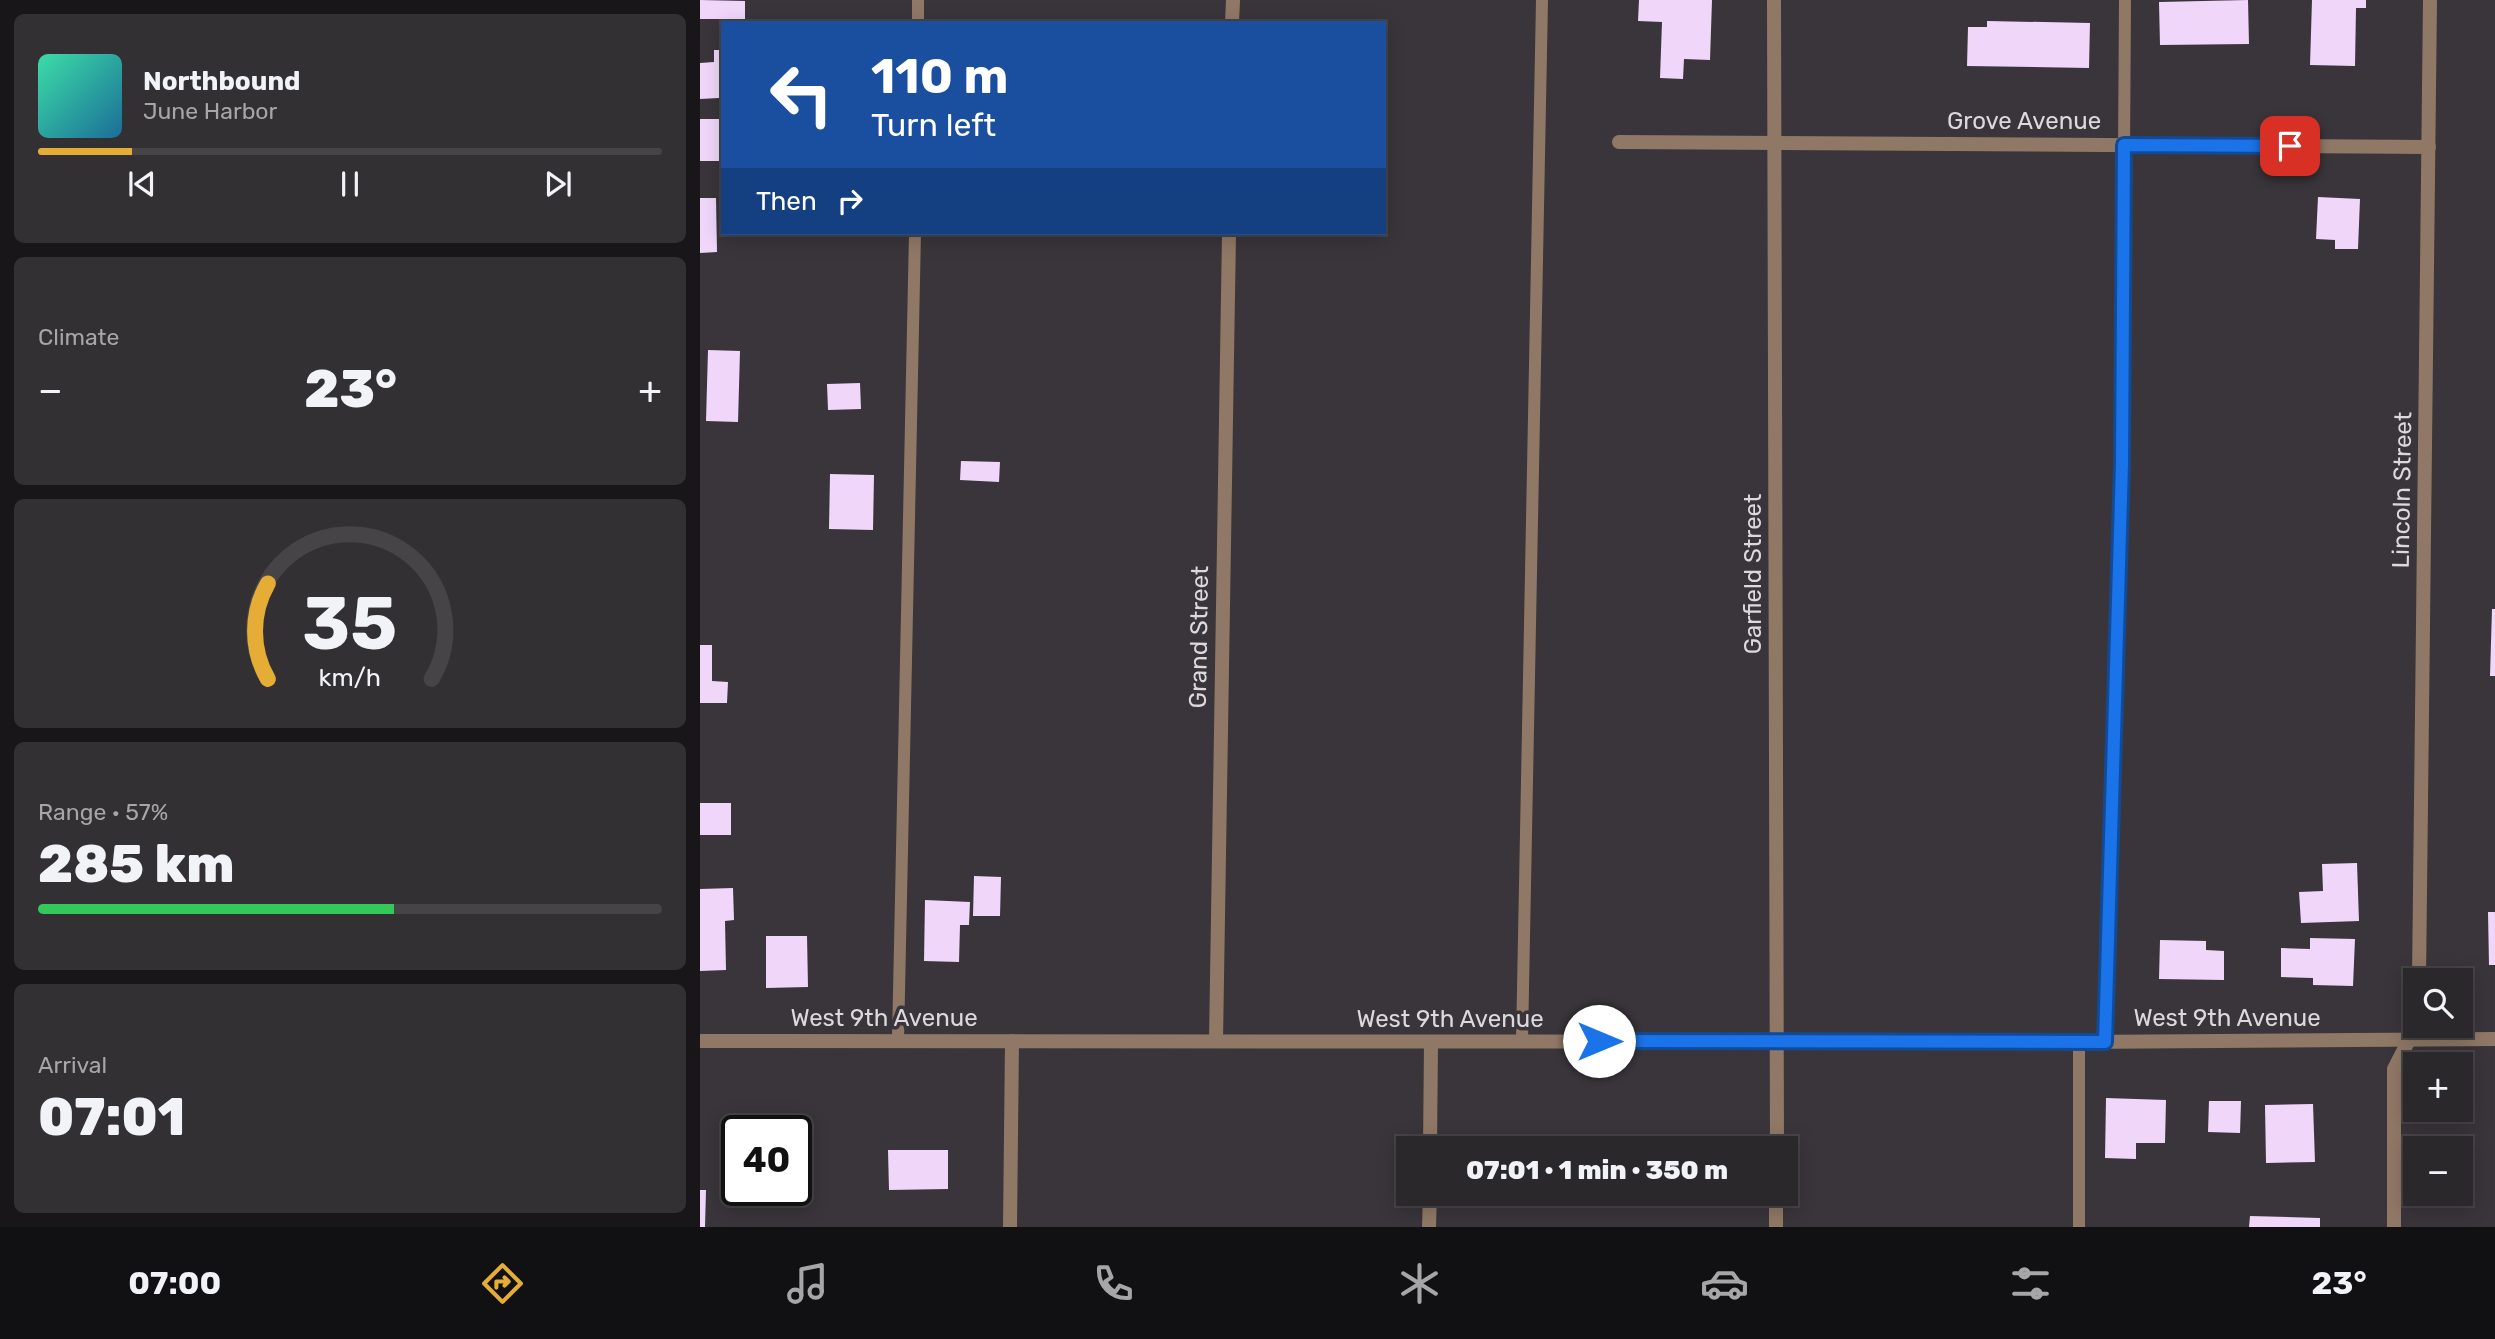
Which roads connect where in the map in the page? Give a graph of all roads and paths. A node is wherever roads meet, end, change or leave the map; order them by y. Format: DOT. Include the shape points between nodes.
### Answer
graph roads {
  1 [pos="918,0"];
  2 [pos="1233,0"];
  3 [pos="1542,0"];
  4 [pos="1774,0"];
  5 [pos="2125,0"];
  6 [pos="2430,0"];
  7 [pos="918,21"];
  8 [pos="1232,21"];
  9 [pos="1619,142"];
  10 [pos="1773,143"];
  11 [pos="2124,145"];
  12 [pos="2429,147"];
  13 [pos="915,235"];
  14 [pos="1229,235"];
  15 [pos="2419,968"];
  16 [pos="2495,1039"];
  17 [pos="898,1040"];
  18 [pos="1779,1040"];
  19 [pos="2409,1040"];
  20 [pos="700,1041"];
  21 [pos="1012,1041"];
  22 [pos="1216,1041"];
  23 [pos="1522,1041"];
  24 [pos="1431,1042"];
  25 [pos="2079,1042"];
  26 [pos="2105,1042"];
  27 [pos="1430,1136"];
  28 [pos="1777,1136"];
  29 [pos="1430,1206"];
  30 [pos="1776,1206"];
  31 [pos="1010,1227"];
  32 [pos="1429,1227"];
  33 [pos="1776,1227"];
  34 [pos="2079,1227"];
  35 [pos="2394,1227"];
  1 -- 7 [label="lane"];
  2 -- 8 [label="street"];
  3 -- 23 [label="lane"];
  4 -- 10 [label="street, Garfield Street"];
  5 -- 11 [label="lane"];
  6 -- 12 [label="street, Lincoln Street"];
  9 -- 10 [label="street, Grove Avenue"];
  10 -- 11 [label="street, Grove Avenue"];
  10 -- 18 [label="street, Garfield Street"];
  11 -- 12 [label="street, Grove Avenue"];
  11 -- 26 [label="lane" via="2122,464"];
  12 -- 15 [label="street, Lincoln Street"];
  13 -- 17 [label="lane"];
  14 -- 22 [label="street, Grand Street"];
  16 -- 19 [label="street, West 9th Avenue"];
  17 -- 20 [label="street, West 9th Avenue"];
  17 -- 21 [label="street, West 9th Avenue"];
  18 -- 23 [label="street, West 9th Avenue"];
  18 -- 25 [label="street, West 9th Avenue"];
  18 -- 28 [label="street, Garfield Street"];
  19 -- 26 [label="street, West 9th Avenue"];
  19 -- 35 [label="street" via="2394,1069"];
  21 -- 22 [label="street, West 9th Avenue"];
  21 -- 31 [label="street"];
  22 -- 24 [label="street, West 9th Avenue"];
  23 -- 24 [label="street, West 9th Avenue"];
  24 -- 27 [label="street"];
  25 -- 26 [label="street, West 9th Avenue"];
  25 -- 34 [label="lane"];
  29 -- 32 [label="street"];
  30 -- 33 [label="street"];
}
